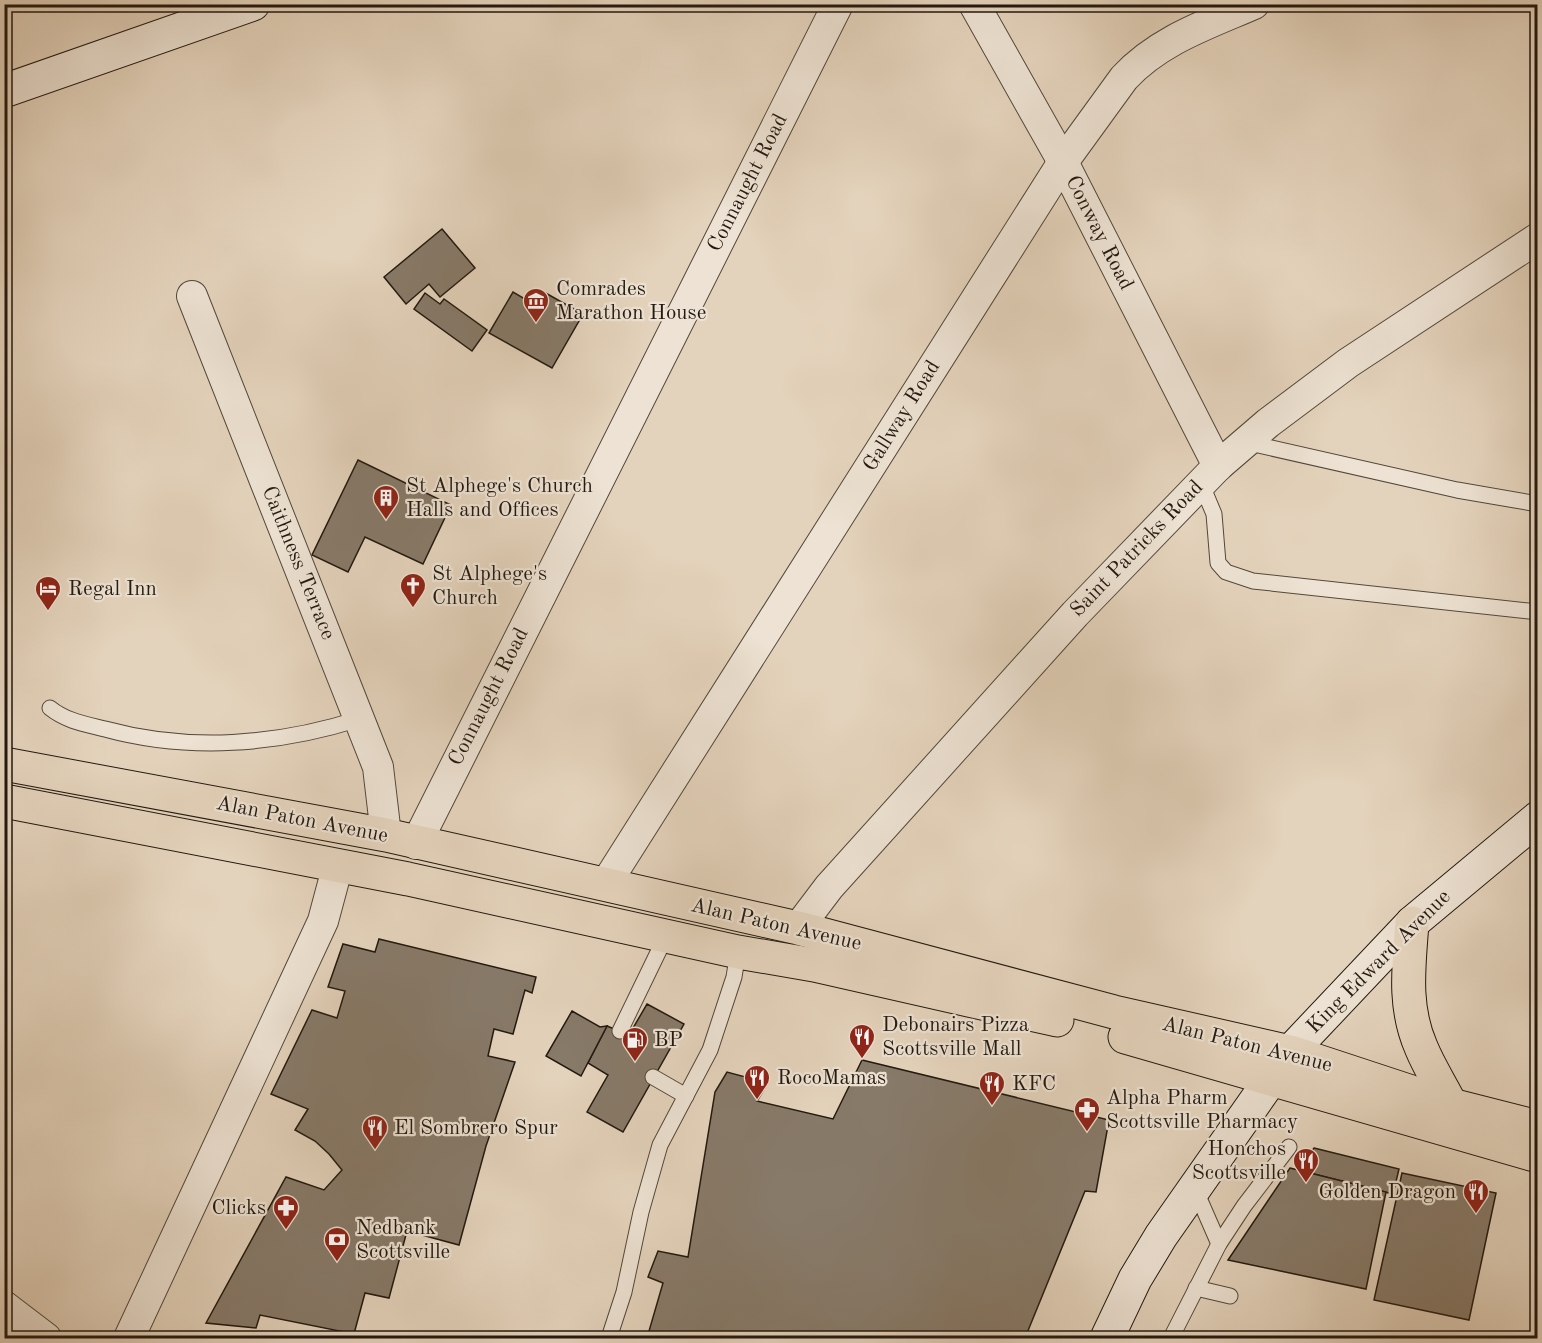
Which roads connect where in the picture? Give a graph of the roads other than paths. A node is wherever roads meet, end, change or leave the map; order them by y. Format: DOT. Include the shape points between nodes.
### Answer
graph roads {
  1 [pos="253,4"];
  2 [pos="838,4"];
  3 [pos="974,4"];
  4 [pos="1254,4"];
  5 [pos="4,91"];
  6 [pos="1063,162"];
  7 [pos="1538,238"];
  8 [pos="192,296"];
  9 [pos="1245,442"];
  10 [pos="1209,475"];
  11 [pos="1538,504"];
  12 [pos="1538,612"];
  13 [pos="50,708"];
  14 [pos="359,719"];
  15 [pos="4,764"];
  16 [pos="4,801"];
  17 [pos="1538,818"];
  18 [pos="401,839"];
  19 [pos="338,865"];
  20 [pos="604,885"];
  21 [pos="1412,923"];
  22 [pos="798,928"];
  23 [pos="666,936"];
  24 [pos="738,952"];
  25 [pos="620,1031"];
  26 [pos="1290,1052"];
  27 [pos="653,1077"];
  28 [pos="1269,1079"];
  29 [pos="686,1096"];
  30 [pos="1451,1105"];
  31 [pos="1538,1127"];
  32 [pos="1289,1147"];
  33 [pos="1538,1156"];
  34 [pos="1194,1188"];
  35 [pos="1219,1244"];
  36 [pos="1196,1288"];
  37 [pos="1230,1296"];
  38 [pos="4,1306"];
  39 [pos="46,1338"];
  40 [pos="129,1338"];
  41 [pos="609,1338"];
  42 [pos="1107,1338"];
  43 [pos="1171,1338"];
  1 -- 5 [label="street"];
  2 -- 18 [label="street, Connaught Road"];
  3 -- 6 [label="street, Conway Road"];
  4 -- 6 [label="street, Gallway Road" via="1179,37 1136,65"];
  6 -- 10 [label="street, Conway Road"];
  6 -- 20 [label="street, Gallway Road"];
  7 -- 9 [label="street, Saint Patricks Road" via="1348,363"];
  8 -- 14 [label="street, Caithness Terrace"];
  9 -- 10 [label="street, Saint Patricks Road"];
  9 -- 11 [label="lane" via="1457,490"];
  10 -- 12 [label="lane" via="1218,563 1232,575 1253,581"];
  10 -- 22 [label="street, Saint Patricks Road" via="1075,614 829,887"];
  13 -- 14 [label="lane" via="62,718 131,736 197,744 281,739"];
  14 -- 18 [label="street, Caithness Terrace"];
  15 -- 18 [label="main road, Alan Paton Avenue"];
  16 -- 19 [label="main road, Alan Paton Avenue"];
  17 -- 21 [label="street, King Edward Avenue"];
  18 -- 20 [label="main road, Alan Paton Avenue"];
  19 -- 23 [label="main road, Alan Paton Avenue"];
  19 -- 40 [label="street" via="323,921"];
  20 -- 22 [label="main road, Alan Paton Avenue"];
  21 -- 26 [label="street, King Edward Avenue"];
  21 -- 30 [label="main road" via="1410,1011 1420,1045"];
  22 -- 26 [label="main road, Alan Paton Avenue" via="1114,1012"];
  23 -- 24 [label="main road, Alan Paton Avenue"];
  23 -- 25 [label="lane"];
  24 -- 28 [label="main road, Alan Paton Avenue" via="1039,1015 1155,1044"];
  24 -- 29 [label="lane" via="734,977 710,1050"];
  26 -- 28 [label="street, King Edward Avenue"];
  26 -- 30 [label="main road, Alan Paton Avenue"];
  27 -- 29 [label="lane"];
  28 -- 33 [label="main road, Alan Paton Avenue"];
  28 -- 34 [label="street, King Edward Avenue"];
  29 -- 41 [label="lane" via="660,1146"];
  30 -- 31 [label="main road, Alan Paton Avenue"];
  32 -- 35 [label="lane"];
  34 -- 35 [label="lane"];
  34 -- 42 [label="street, King Edward Avenue" via="1135,1279"];
  35 -- 36 [label="lane"];
  36 -- 37 [label="lane"];
  36 -- 43 [label="lane"];
  38 -- 39 [label="street"];
}
